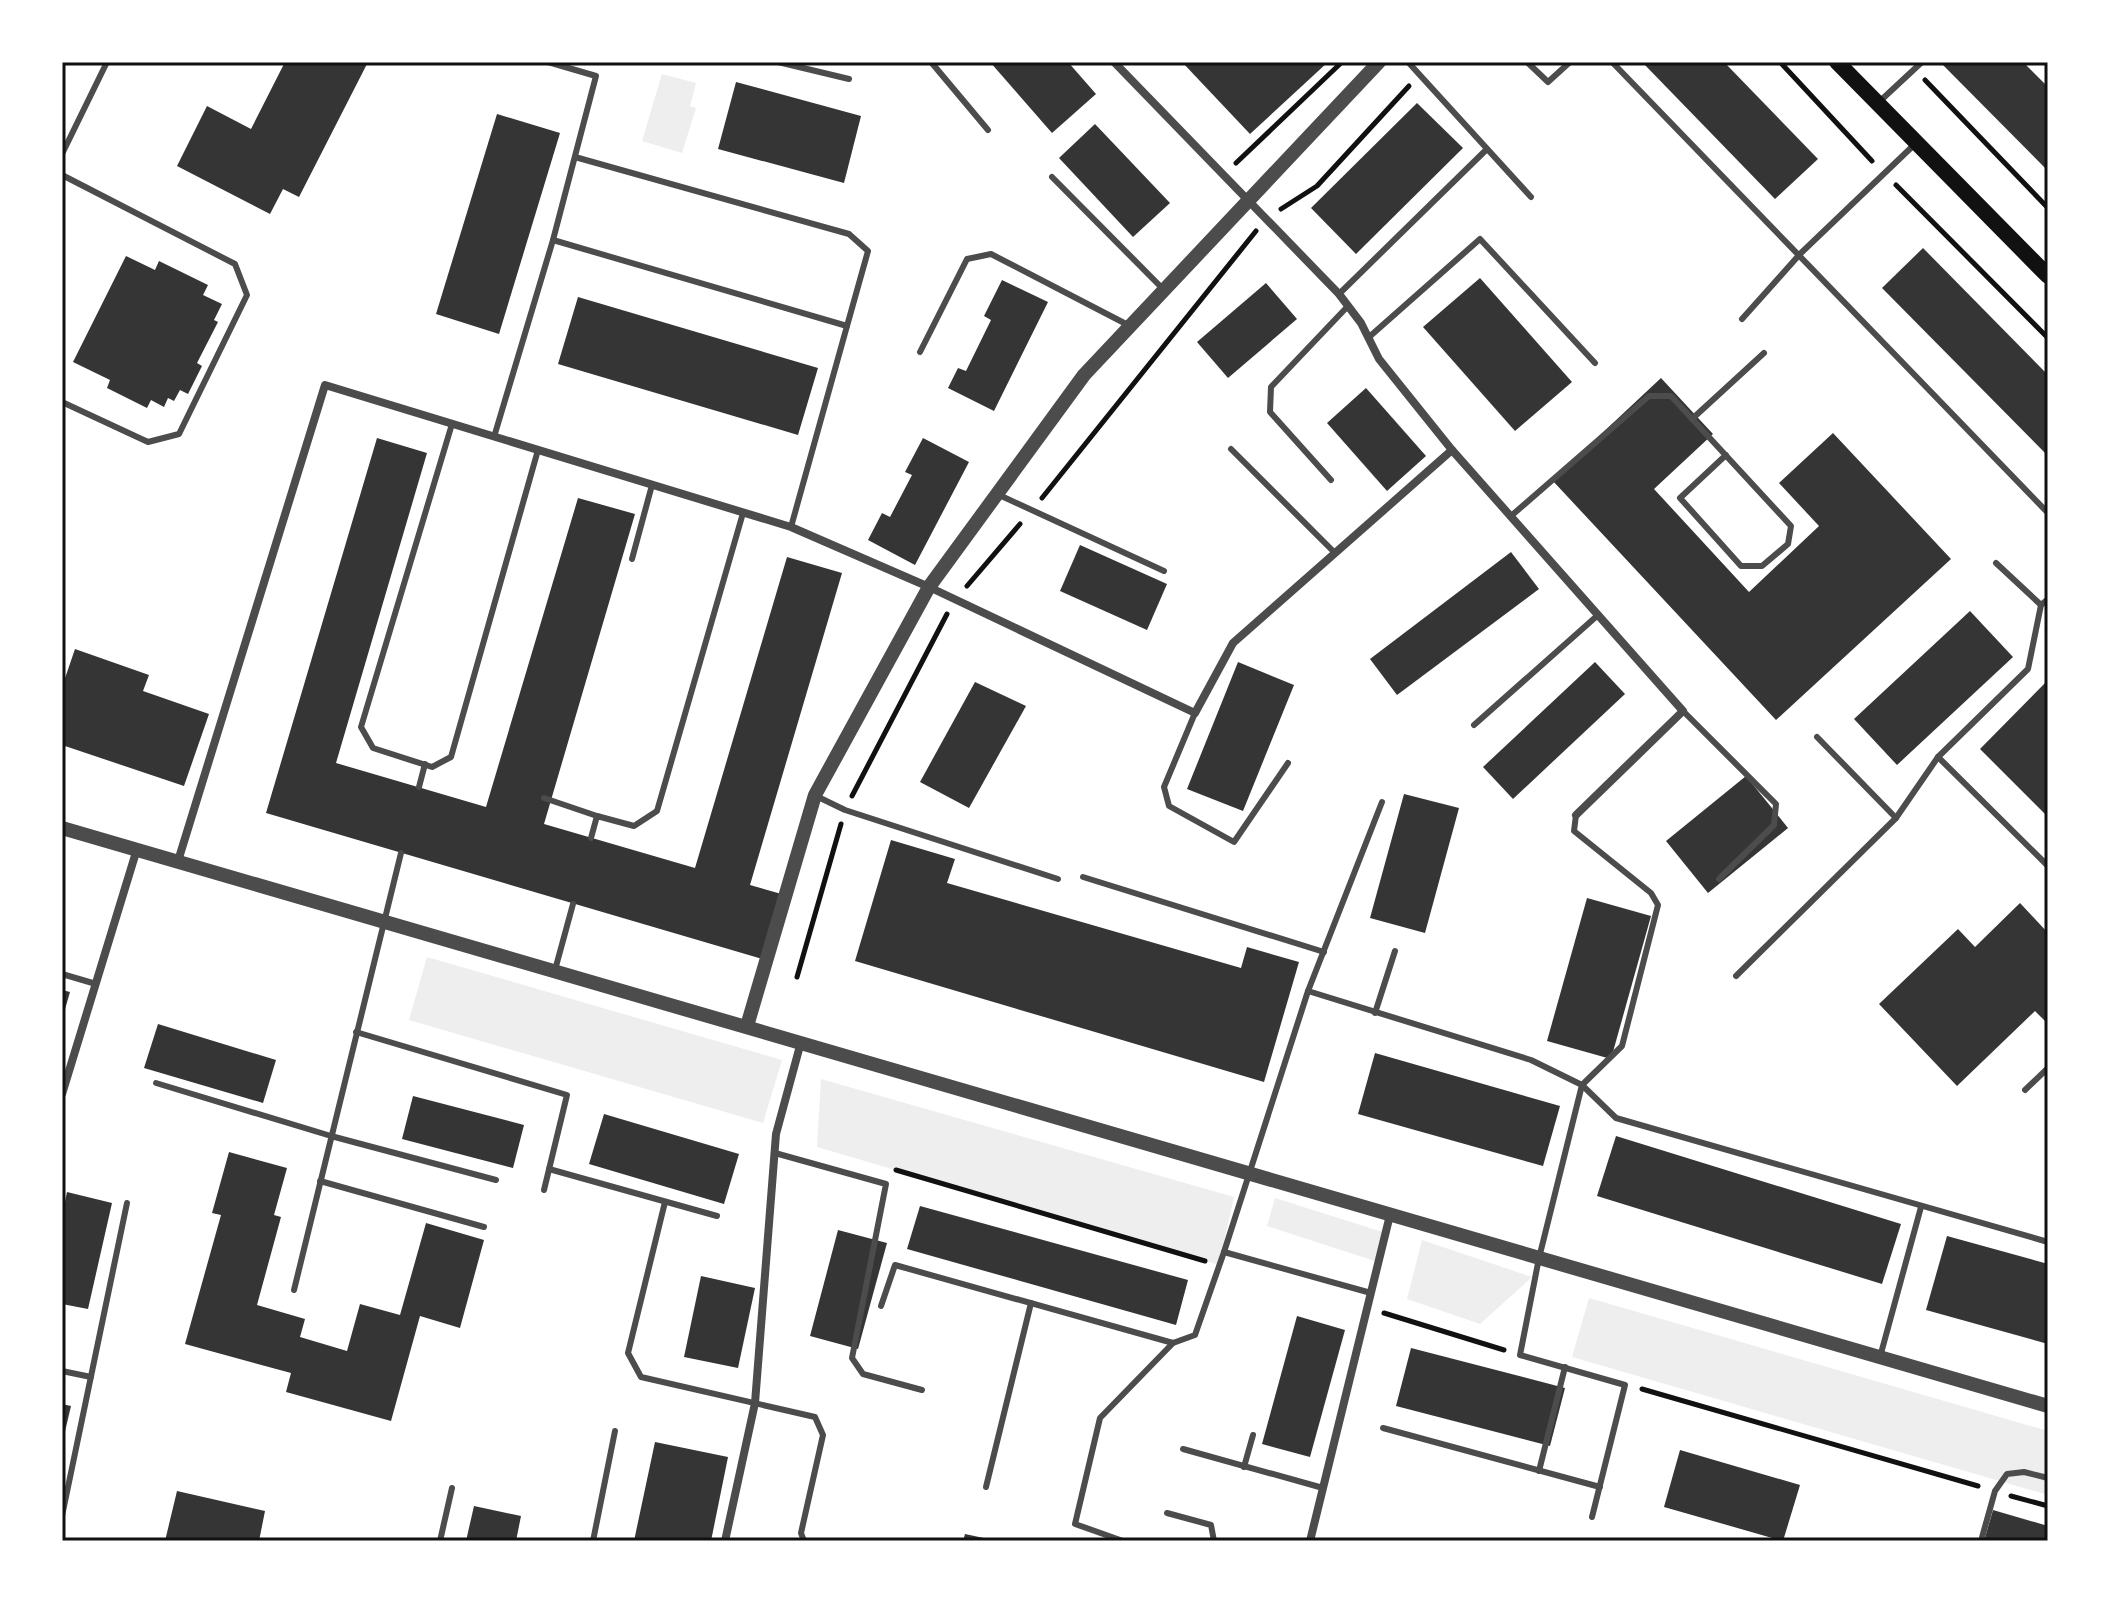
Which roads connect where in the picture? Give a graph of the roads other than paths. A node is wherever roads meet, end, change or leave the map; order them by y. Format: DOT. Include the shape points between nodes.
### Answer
graph roads {
  1 [pos="107,62"];
  2 [pos="192,62"];
  3 [pos="200,62"];
  4 [pos="548,62"];
  5 [pos="778,62"];
  6 [pos="931,62"];
  7 [pos="1114,62"];
  8 [pos="1379,62"];
  9 [pos="1408,62"];
  10 [pos="1527,62"];
  11 [pos="1570,62"];
  12 [pos="1612,62"];
  13 [pos="1837,62"];
  14 [pos="1922,62"];
  15 [pos="849,79"];
  16 [pos="1877,104"];
  17 [pos="988,130"];
  18 [pos="1915,144"];
  19 [pos="1487,149"];
  20 [pos="62,154"];
  21 [pos="575,157"];
  22 [pos="62,175"];
  23 [pos="1052,177"];
  24 [pos="1531,197"];
  25 [pos="1249,199"];
  26 [pos="553,240"];
  27 [pos="1800,254"];
  28 [pos="2048,276"];
  29 [pos="1164,290"];
  30 [pos="1339,294"];
  31 [pos="1348,306"];
  32 [pos="1742,319"];
  33 [pos="847,326"];
  34 [pos="1130,326"];
  35 [pos="1368,338"];
  36 [pos="920,352"];
  37 [pos="1764,353"];
  38 [pos="1595,363"];
  39 [pos="62,402"];
  40 [pos="1692,419"];
  41 [pos="452,424"];
  42 [pos="494,437"];
  43 [pos="1231,449"];
  44 [pos="538,450"];
  45 [pos="1452,450"];
  46 [pos="1726,455"];
  47 [pos="1331,480"];
  48 [pos="652,485"];
  49 [pos="997,494"];
  50 [pos="743,513"];
  51 [pos="2048,513"];
  52 [pos="1511,516"];
  53 [pos="791,527"];
  54 [pos="1335,553"];
  55 [pos="632,559"];
  56 [pos="1996,563"];
  57 [pos="1164,571"];
  58 [pos="929,587"];
  59 [pos="2048,599"];
  60 [pos="2041,605"];
  61 [pos="1598,615"];
  62 [pos="1683,711"];
  63 [pos="1195,713"];
  64 [pos="1474,725"];
  65 [pos="1817,737"];
  66 [pos="1938,757"];
  67 [pos="1288,763"];
  68 [pos="425,764"];
  69 [pos="419,787"];
  70 [pos="815,795"];
  71 [pos="544,798"];
  72 [pos="1382,802"];
  73 [pos="1576,815"];
  74 [pos="597,816"];
  75 [pos="1896,818"];
  76 [pos="62,828"];
  77 [pos="591,838"];
  78 [pos="137,849"];
  79 [pos="401,853"];
  80 [pos="178,861"];
  81 [pos="2048,866"];
  82 [pos="1083,877"];
  83 [pos="1058,879"];
  84 [pos="1719,879"];
  85 [pos="573,904"];
  86 [pos="383,922"];
  87 [pos="1395,951"];
  88 [pos="1324,952"];
  89 [pos="554,971"];
  90 [pos="62,974"];
  91 [pos="1736,976"];
  92 [pos="96,984"];
  93 [pos="1308,991"];
  94 [pos="1375,1013"];
  95 [pos="747,1026"];
  96 [pos="356,1032"];
  97 [pos="801,1041"];
  98 [pos="2048,1068"];
  99 [pos="156,1083"];
  100 [pos="1582,1085"];
  101 [pos="2025,1090"];
  102 [pos="62,1094"];
  103 [pos="331,1136"];
  104 [pos="775,1153"];
  105 [pos="549,1169"];
  106 [pos="1251,1173"];
  107 [pos="496,1180"];
  108 [pos="320,1181"];
  109 [pos="544,1190"];
  110 [pos="665,1202"];
  111 [pos="127,1203"];
  112 [pos="1921,1207"];
  113 [pos="1390,1215"];
  114 [pos="717,1216"];
  115 [pos="484,1227"];
  116 [pos="2048,1242"];
  117 [pos="1224,1252"];
  118 [pos="1539,1258"];
  119 [pos="294,1290"];
  120 [pos="1371,1293"];
  121 [pos="1031,1303"];
  122 [pos="881,1306"];
  123 [pos="1173,1343"];
  124 [pos="1880,1357"];
  125 [pos="1565,1367"];
  126 [pos="62,1371"];
  127 [pos="91,1377"];
  128 [pos="922,1390"];
  129 [pos="755,1403"];
  130 [pos="2048,1406"];
  131 [pos="1383,1428"];
  132 [pos="615,1431"];
  133 [pos="1253,1435"];
  134 [pos="1183,1449"];
  135 [pos="1244,1467"];
  136 [pos="1539,1471"];
  137 [pos="2048,1478"];
  138 [pos="986,1487"];
  139 [pos="1600,1487"];
  140 [pos="452,1488"];
  141 [pos="1323,1488"];
  142 [pos="1167,1513"];
  143 [pos="62,1516"];
  144 [pos="1592,1517"];
  145 [pos="440,1541"];
  146 [pos="593,1541"];
  147 [pos="725,1541"];
  148 [pos="804,1541"];
  149 [pos="1123,1541"];
  150 [pos="1214,1541"];
  151 [pos="1310,1541"];
  152 [pos="1981,1541"];
  1 -- 20 [label="lane"];
  2 -- 3 [label="lane"];
  4 -- 21 [label="lane" via="596,76"];
  5 -- 15 [label="lane"];
  6 -- 17 [label="lane"];
  7 -- 25 [label="street"];
  8 -- 25 [label="street"];
  9 -- 19 [label="lane"];
  10 -- 11 [label="lane" via="1548,82"];
  12 -- 27 [label="lane"];
  13 -- 16 [label="main road"];
  14 -- 16 [label="lane"];
  16 -- 18 [label="main road"];
  18 -- 27 [label="lane"];
  18 -- 28 [label="main road"];
  19 -- 24 [label="lane"];
  19 -- 30 [label="lane"];
  21 -- 26 [label="lane"];
  21 -- 33 [label="lane" via="849,234 868,251"];
  22 -- 39 [label="lane" via="235,264 247,295 179,434 148,442"];
  23 -- 29 [label="lane"];
  25 -- 29 [label="street"];
  25 -- 30 [label="street"];
  26 -- 33 [label="lane"];
  26 -- 42 [label="lane"];
  27 -- 32 [label="lane"];
  27 -- 51 [label="lane"];
  29 -- 34 [label="street"];
  30 -- 31 [label="street"];
  31 -- 35 [label="street"];
  31 -- 47 [label="lane" via="1271,387 1270,412"];
  33 -- 53 [label="lane"];
  34 -- 36 [label="lane" via="991,254 967,259"];
  34 -- 49 [label="street" via="1084,375"];
  35 -- 38 [label="lane" via="1480,239"];
  35 -- 45 [label="street"];
  37 -- 40 [label="lane"];
  40 -- 46 [label="lane"];
  40 -- 52 [label="lane" via="1671,396 1649,396"];
  41 -- 42 [label="street"];
  41 -- 68 [label="lane" via="361,727 373,748"];
  41 -- 80 [label="street" via="325,385"];
  42 -- 44 [label="street"];
  43 -- 54 [label="lane"];
  44 -- 48 [label="street"];
  44 -- 68 [label="lane" via="451,757 432,767"];
  45 -- 52 [label="street"];
  45 -- 54 [label="street"];
  46 -- 46 [label="lane" via="1791,526 1788,544 1762,566 1741,566 1680,498"];
  48 -- 50 [label="street"];
  48 -- 55 [label="lane"];
  49 -- 57 [label="lane"];
  49 -- 58 [label="street"];
  50 -- 53 [label="street"];
  50 -- 74 [label="lane" via="657,811 634,826"];
  52 -- 61 [label="street"];
  53 -- 58 [label="street"];
  54 -- 63 [label="street" via="1233,643"];
  56 -- 60 [label="lane"];
  58 -- 63 [label="street"];
  58 -- 70 [label="street"];
  59 -- 60 [label="lane"];
  60 -- 66 [label="lane" via="2028,669"];
  61 -- 62 [label="street"];
  61 -- 64 [label="lane"];
  62 -- 73 [label="street"];
  62 -- 84 [label="lane" via="1776,804 1774,825"];
  63 -- 67 [label="lane" via="1164,787 1169,806 1234,842"];
  65 -- 75 [label="lane"];
  66 -- 75 [label="lane"];
  66 -- 81 [label="lane"];
  68 -- 69 [label="lane"];
  70 -- 83 [label="lane" via="845,810"];
  70 -- 95 [label="street"];
  71 -- 74 [label="lane"];
  72 -- 88 [label="lane"];
  73 -- 100 [label="lane" via="1574,831 1651,893 1658,905 1622,1046"];
  74 -- 77 [label="lane"];
  75 -- 91 [label="lane"];
  76 -- 78 [label="street"];
  78 -- 80 [label="street"];
  78 -- 92 [label="street"];
  79 -- 86 [label="lane"];
  80 -- 86 [label="street"];
  82 -- 88 [label="lane"];
  85 -- 89 [label="lane"];
  86 -- 89 [label="street"];
  86 -- 96 [label="lane"];
  87 -- 94 [label="lane"];
  88 -- 93 [label="lane"];
  89 -- 95 [label="street"];
  90 -- 92 [label="lane"];
  92 -- 102 [label="street"];
  93 -- 94 [label="lane"];
  93 -- 106 [label="lane"];
  94 -- 100 [label="lane" via="1531,1060"];
  95 -- 97 [label="street"];
  96 -- 103 [label="lane"];
  96 -- 105 [label="lane" via="567,1095"];
  97 -- 104 [label="street"];
  97 -- 106 [label="street"];
  98 -- 101 [label="lane"];
  99 -- 103 [label="lane"];
  100 -- 112 [label="lane" via="1616,1118"];
  100 -- 118 [label="lane"];
  103 -- 107 [label="lane"];
  103 -- 108 [label="lane"];
  104 -- 128 [label="lane" via="886,1184 852,1358 863,1374"];
  104 -- 129 [label="street"];
  105 -- 109 [label="lane"];
  105 -- 110 [label="lane"];
  106 -- 113 [label="street"];
  106 -- 117 [label="lane"];
  108 -- 115 [label="lane"];
  108 -- 119 [label="lane"];
  110 -- 114 [label="lane"];
  110 -- 129 [label="lane" via="628,1353 641,1377"];
  111 -- 127 [label="lane"];
  112 -- 116 [label="lane"];
  112 -- 124 [label="lane"];
  113 -- 118 [label="street"];
  113 -- 120 [label="street"];
  117 -- 120 [label="lane"];
  117 -- 123 [label="lane" via="1195,1335"];
  118 -- 124 [label="street"];
  118 -- 125 [label="lane" via="1520,1355"];
  120 -- 141 [label="street"];
  121 -- 122 [label="lane" via="895,1265"];
  121 -- 123 [label="lane"];
  121 -- 138 [label="lane"];
  123 -- 149 [label="lane" via="1100,1418 1075,1524"];
  124 -- 130 [label="street"];
  125 -- 136 [label="lane"];
  125 -- 139 [label="lane" via="1625,1385"];
  126 -- 127 [label="lane"];
  127 -- 143 [label="lane"];
  129 -- 147 [label="street"];
  129 -- 148 [label="lane" via="815,1417 823,1435 801,1533"];
  131 -- 136 [label="lane"];
  132 -- 146 [label="lane"];
  133 -- 135 [label="lane"];
  134 -- 135 [label="lane"];
  135 -- 141 [label="lane"];
  136 -- 139 [label="lane"];
  137 -- 152 [label="lane" via="2007,1474 1995,1491"];
  139 -- 144 [label="lane"];
  140 -- 145 [label="lane"];
  141 -- 151 [label="street"];
  142 -- 150 [label="lane" via="1211,1525"];
}
